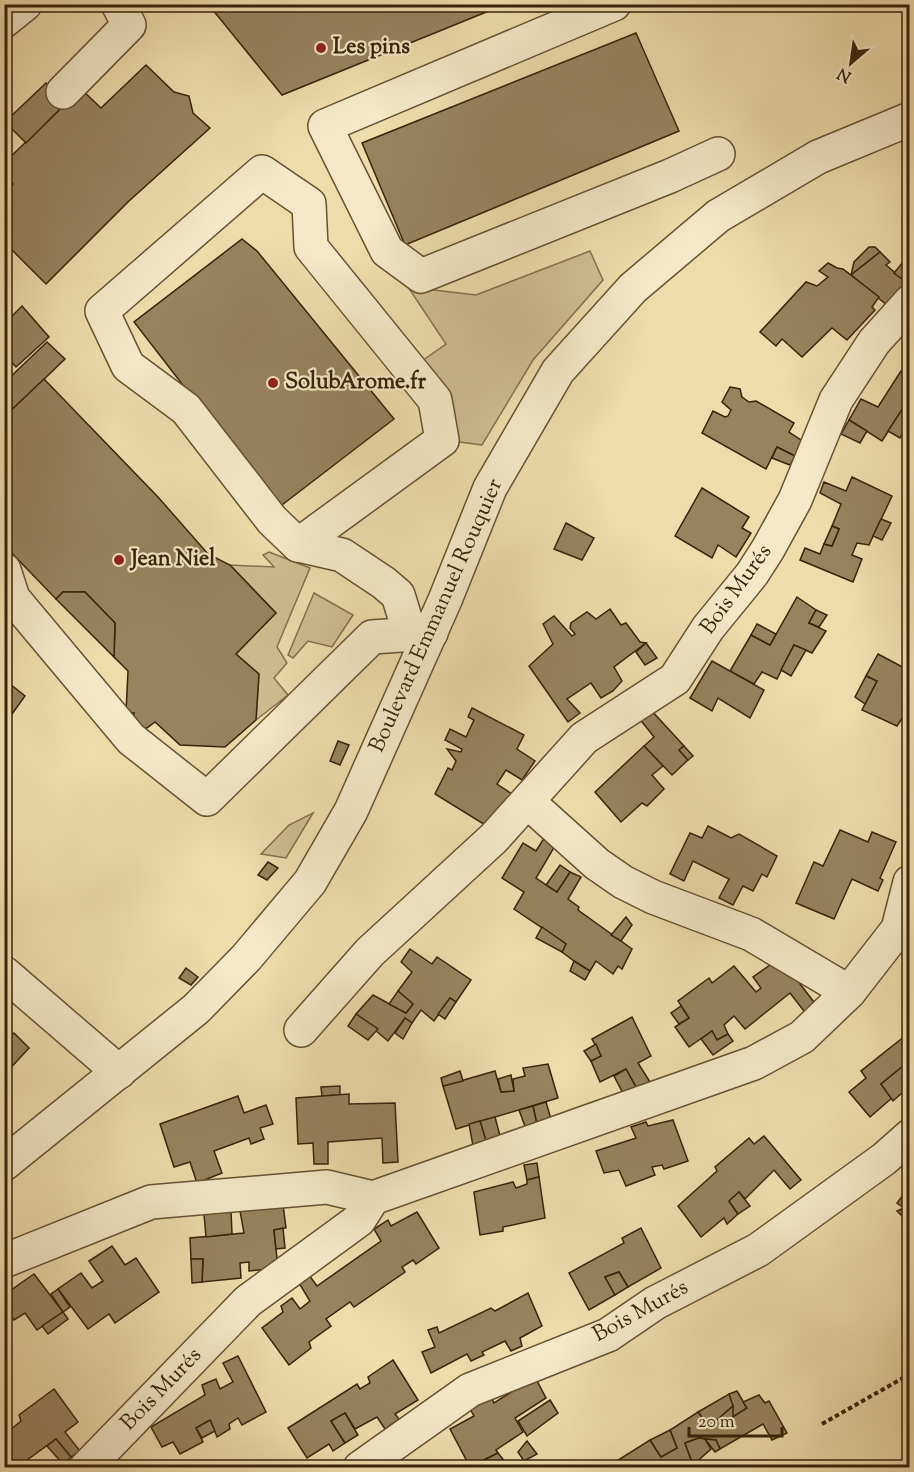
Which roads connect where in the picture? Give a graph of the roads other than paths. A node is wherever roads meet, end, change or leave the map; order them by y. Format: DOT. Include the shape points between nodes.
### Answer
graph roads {
  1 [pos="25,4"];
  2 [pos="118,4"];
  3 [pos="614,4"];
  4 [pos="4,21"];
  5 [pos="63,92"];
  6 [pos="909,119"];
  7 [pos="718,154"];
  8 [pos="909,302"];
  9 [pos="298,545"];
  10 [pos="4,570"];
  11 [pos="421,633"];
  12 [pos="528,802"];
  13 [pos="909,882"];
  14 [pos="4,973"];
  15 [pos="849,992"];
  16 [pos="302,1030"];
  17 [pos="119,1072"];
  18 [pos="909,1136"];
  19 [pos="4,1164"];
  20 [pos="373,1198"];
  21 [pos="4,1261"];
  22 [pos="86,1467"];
  23 [pos="360,1467"];
  1 -- 4 [label="street"];
  2 -- 5 [label="street" via="129,26"];
  3 -- 7 [label="street" via="325,126 387,251 422,276"];
  6 -- 11 [label="street, Boulevard Emmanuel Rouquier" via="818,157 718,216 633,288 558,371 490,488"];
  8 -- 12 [label="street, Bois Murés" via="874,342 836,400 795,500 768,549 708,628 675,680 584,738"];
  9 -- 9 [label="street" via="442,440 435,400 311,247 309,204 262,172 102,311 128,366 186,409 272,520"];
  9 -- 11 [label="street" via="342,555 384,583 398,596"];
  10 -- 11 [label="street" via="13,598 131,739 207,799 372,637"];
  11 -- 17 [label="street, Boulevard Emmanuel Rouquier" via="351,811 310,882 246,958 196,1009"];
  12 -- 15 [label="street" via="623,882 751,934"];
  12 -- 16 [label="street, Bois Murés" via="370,952"];
  13 -- 15 [label="street" via="898,929"];
  14 -- 17 [label="street"];
  15 -- 20 [label="street" via="802,1037 754,1063"];
  17 -- 19 [label="street, Boulevard Emmanuel Rouquier"];
  18 -- 23 [label="street, Bois Murés" via="884,1159 758,1250 655,1303 608,1335 470,1390"];
  20 -- 21 [label="street" via="327,1187 151,1202"];
  20 -- 22 [label="street, Bois Murés" via="359,1220 249,1301"];
}
